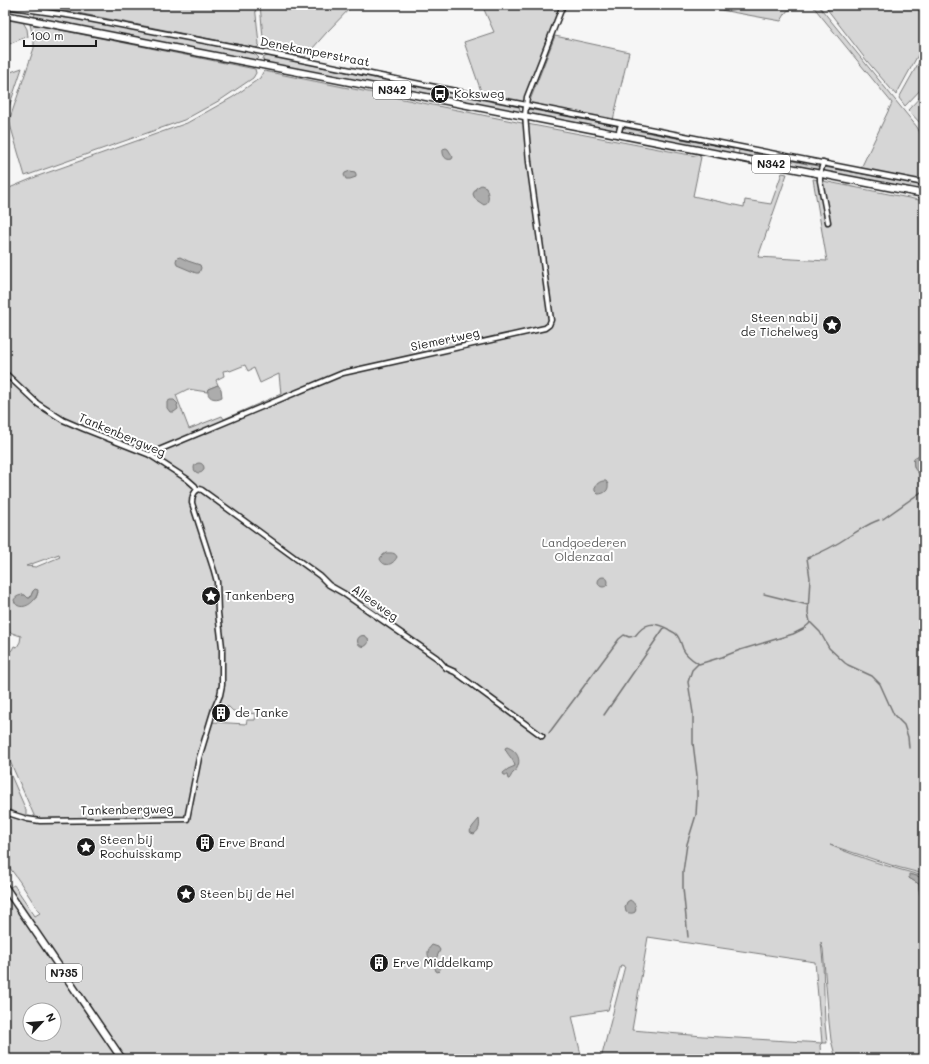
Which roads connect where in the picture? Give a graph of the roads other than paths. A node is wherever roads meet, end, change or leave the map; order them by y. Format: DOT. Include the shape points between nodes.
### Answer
graph roads {
  1 [pos="563,5"];
  2 [pos="5,6"];
  3 [pos="30,10"];
  4 [pos="5,15"];
  5 [pos="28,19"];
  6 [pos="525,105"];
  7 [pos="524,116"];
  8 [pos="621,124"];
  9 [pos="618,135"];
  10 [pos="738,147"];
  11 [pos="734,157"];
  12 [pos="823,163"];
  13 [pos="820,174"];
  14 [pos="924,183"];
  15 [pos="924,194"];
  16 [pos="828,222"];
  17 [pos="5,373"];
  18 [pos="150,455"];
  19 [pos="197,490"];
  20 [pos="542,736"];
  21 [pos="5,812"];
  22 [pos="5,887"];
  23 [pos="122,1059"];
  1 -- 6 [label="street"];
  2 -- 3 [label="street, Denekamperstraat"];
  3 -- 5 [label="street"];
  3 -- 6 [label="street, Denekamperstraat" via="73,16"];
  4 -- 5 [label="main road, Denekamperstraat / N342"];
  5 -- 7 [label="main road, Denekamperstraat / N342"];
  6 -- 7 [label="street"];
  6 -- 8 [label="street, Denekamperstraat"];
  7 -- 9 [label="main road, Denekamperstraat / N342"];
  7 -- 18 [label="street, Siemertweg" via="551,320 548,327 343,373"];
  8 -- 9 [label="street"];
  8 -- 10 [label="street, Denekamperstraat"];
  9 -- 11 [label="main road, Denekamperstraat / N342"];
  10 -- 11 [label="street"];
  10 -- 12 [label="street, Denekamperstraat"];
  11 -- 13 [label="main road, Denekamperstraat / N342"];
  12 -- 13 [label="street"];
  12 -- 14 [label="street, Denekamperstraat"];
  13 -- 15 [label="main road, Denekamperstraat / N342"];
  13 -- 16 [label="street"];
  17 -- 18 [label="street, Tankenbergweg" via="38,404 63,420"];
  18 -- 19 [label="street, Tankenbergweg" via="187,479"];
  19 -- 20 [label="street, Alleeweg" via="208,495 329,585 437,658 447,669 455,672"];
  19 -- 21 [label="street, Tankenbergweg" via="192,503 217,588 222,685 199,758 187,819 40,821"];
  22 -- 23 [label="main road, N735"];
}
